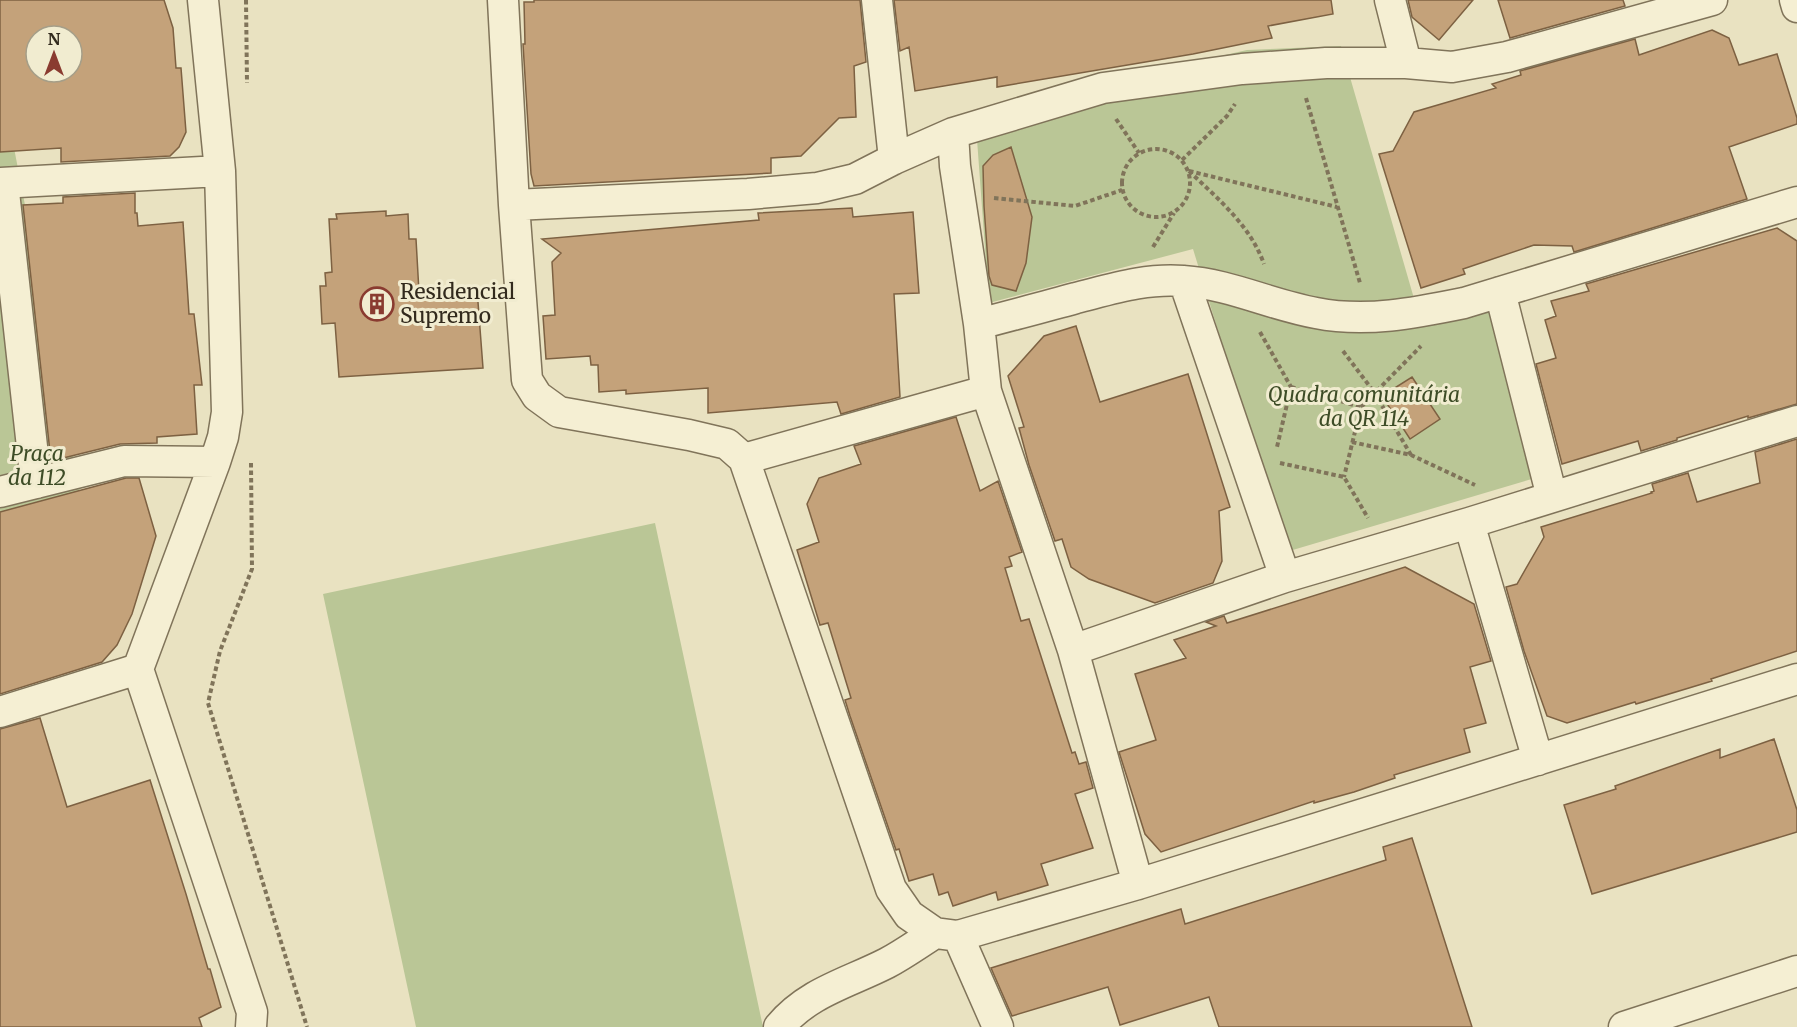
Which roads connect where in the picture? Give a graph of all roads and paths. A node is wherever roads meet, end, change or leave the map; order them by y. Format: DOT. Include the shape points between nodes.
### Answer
graph roads {
  1 [pos="203,0"];
  2 [pos="246,0"];
  3 [pos="503,0"];
  4 [pos="878,0"];
  5 [pos="1390,0"];
  6 [pos="1712,0"];
  7 [pos="1795,0"];
  8 [pos="1797,7"];
  9 [pos="1406,63"];
  10 [pos="247,95"];
  11 [pos="1305,95"];
  12 [pos="1238,101"];
  13 [pos="953,133"];
  14 [pos="894,159"];
  15 [pos="1182,160"];
  16 [pos="220,171"];
  17 [pos="1188,171"];
  18 [pos="1,183"];
  19 [pos="1122,190"];
  20 [pos="960,195"];
  21 [pos="1797,202"];
  22 [pos="514,205"];
  23 [pos="1337,207"];
  24 [pos="1184,281"];
  25 [pos="1235,289"];
  26 [pos="1500,292"];
  27 [pos="1279,304"];
  28 [pos="1314,313"];
  29 [pos="1371,318"];
  30 [pos="979,324"];
  31 [pos="1423,344"];
  32 [pos="1291,387"];
  33 [pos="986,391"];
  34 [pos="1374,392"];
  35 [pos="1360,407"];
  36 [pos="1797,421"];
  37 [pos="1352,442"];
  38 [pos="1276,451"];
  39 [pos="1411,455"];
  40 [pos="744,459"];
  41 [pos="215,462"];
  42 [pos="251,462"];
  43 [pos="1273,462"];
  44 [pos="1344,477"];
  45 [pos="36,483"];
  46 [pos="0,492"];
  47 [pos="1552,497"];
  48 [pos="1519,506"];
  49 [pos="1469,523"];
  50 [pos="1385,547"];
  51 [pos="1285,577"];
  52 [pos="1074,650"];
  53 [pos="138,669"];
  54 [pos="1797,679"];
  55 [pos="0,712"];
  56 [pos="1538,760"];
  57 [pos="1138,884"];
  58 [pos="947,934"];
  59 [pos="1797,970"];
  60 [pos="251,1027"];
  61 [pos="307,1027"];
  62 [pos="779,1027"];
  63 [pos="998,1027"];
  64 [pos="1624,1027"];
  1 -- 16 [label="street"];
  2 -- 10 [label="path"];
  3 -- 22 [label="street"];
  4 -- 14 [label="street"];
  5 -- 9 [label="street"];
  6 -- 9 [label="street" via="1507,57 1452,67"];
  7 -- 8 [label="street"];
  9 -- 13 [label="street" via="1242,69 1103,88"];
  11 -- 23 [label="path"];
  12 -- 15 [label="path"];
  13 -- 14 [label="street"];
  13 -- 20 [label="street"];
  14 -- 22 [label="street" via="855,179 818,188"];
  15 -- 17 [label="path"];
  15 -- 19 [label="path" via="1161,149 1139,153 1124,169"];
  16 -- 18 [label="street"];
  16 -- 41 [label="street" via="226,412"];
  17 -- 19 [label="path" via="1191,182 1184,204 1164,217 1142,215 1133,209"];
  17 -- 23 [label="path"];
  17 -- 27 [label="path" via="1231,212 1257,244"];
  18 -- 45 [label="street"];
  19 -- 20 [label="path" via="1075,206"];
  20 -- 30 [label="street"];
  21 -- 26 [label="street"];
  22 -- 40 [label="street" via="526,380 537,396 559,412 727,444"];
  23 -- 29 [label="path"];
  24 -- 25 [label="street"];
  24 -- 30 [label="street" via="1131,284"];
  24 -- 51 [label="street"];
  25 -- 27 [label="street"];
  25 -- 32 [label="path"];
  26 -- 29 [label="street" via="1421,312"];
  26 -- 47 [label="street"];
  27 -- 28 [label="street"];
  28 -- 29 [label="street"];
  28 -- 34 [label="path"];
  30 -- 33 [label="street"];
  31 -- 34 [label="path"];
  32 -- 35 [label="path"];
  32 -- 38 [label="path"];
  33 -- 40 [label="street"];
  33 -- 52 [label="street"];
  34 -- 35 [label="path"];
  34 -- 39 [label="path"];
  35 -- 37 [label="path"];
  36 -- 47 [label="street"];
  37 -- 39 [label="path"];
  37 -- 44 [label="path"];
  39 -- 48 [label="path"];
  40 -- 58 [label="street" via="891,889 909,915"];
  41 -- 45 [label="street" via="124,461"];
  41 -- 53 [label="street"];
  42 -- 61 [label="path" via="252,569 220,651 208,703"];
  43 -- 44 [label="path"];
  44 -- 50 [label="path"];
  45 -- 46 [label="street"];
  47 -- 48 [label="street"];
  48 -- 49 [label="street"];
  49 -- 50 [label="street"];
  49 -- 56 [label="street"];
  50 -- 51 [label="street"];
  51 -- 52 [label="street"];
  52 -- 57 [label="street"];
  53 -- 55 [label="street"];
  53 -- 60 [label="street" via="252,1012"];
  54 -- 56 [label="street"];
  56 -- 57 [label="street"];
  57 -- 58 [label="street"];
  58 -- 62 [label="street" via="816,996 791,1012"];
  58 -- 63 [label="street"];
  59 -- 64 [label="street"];
}
